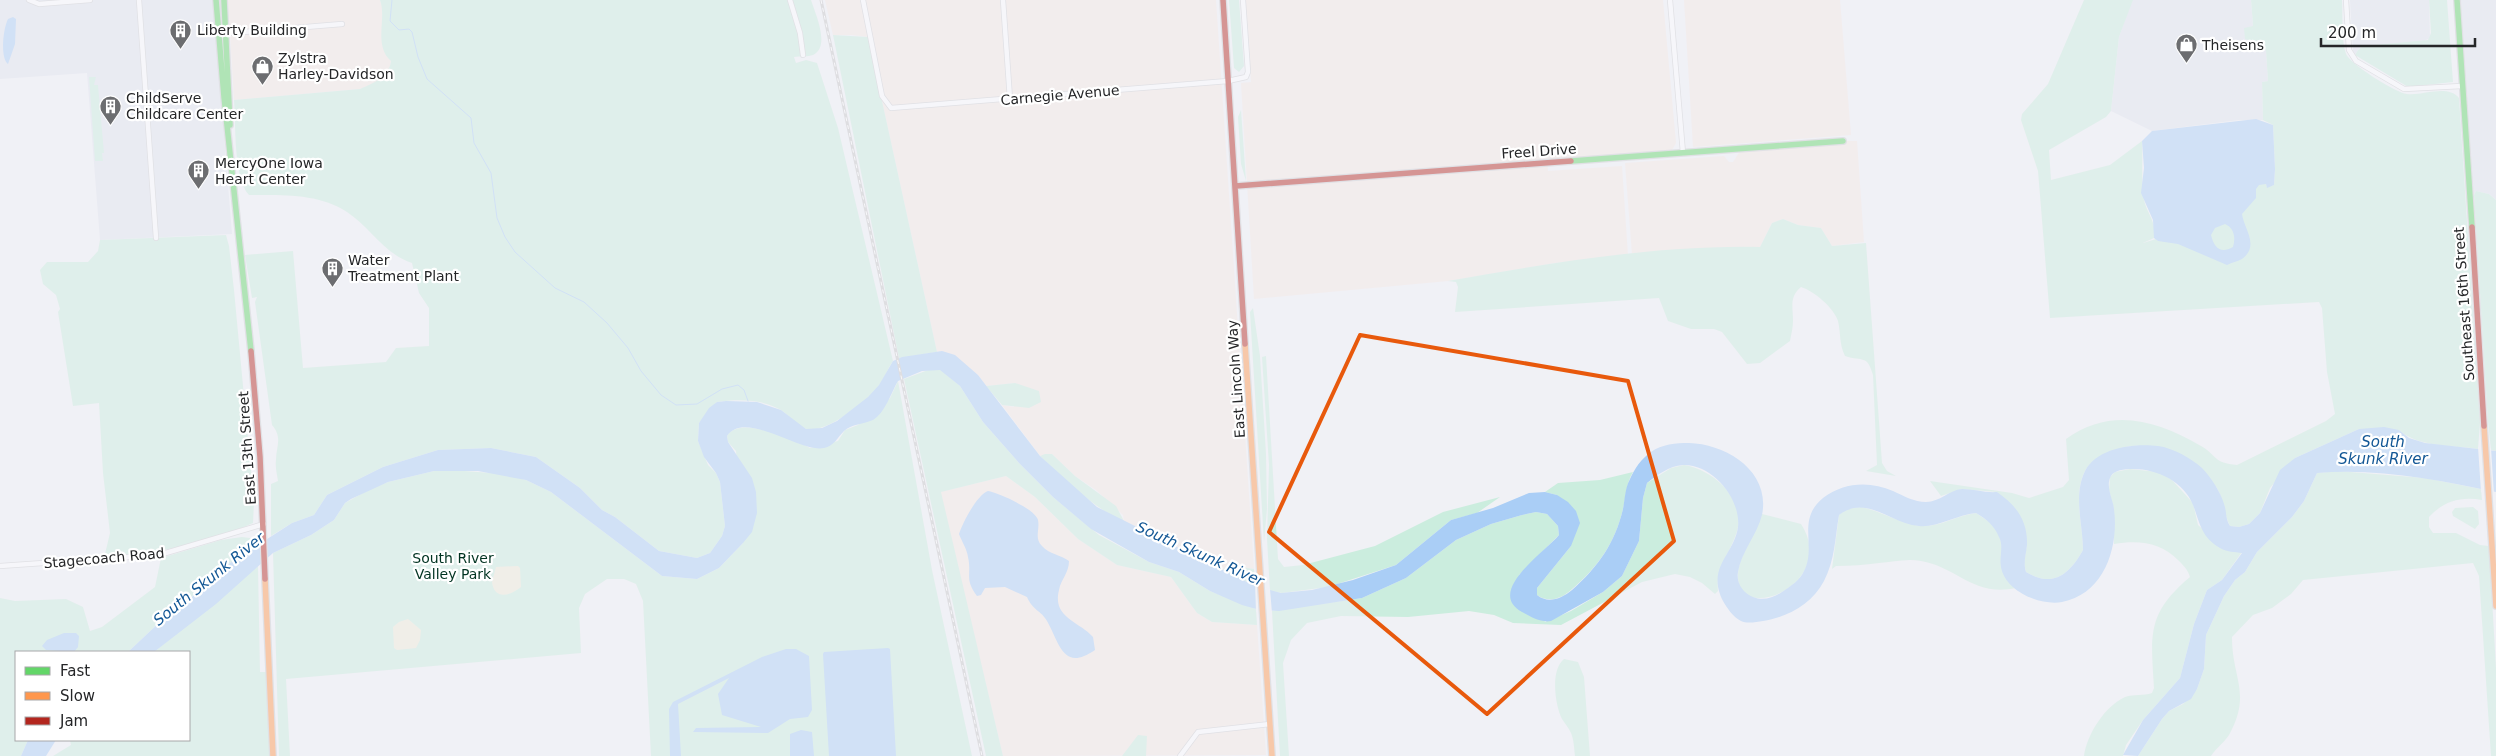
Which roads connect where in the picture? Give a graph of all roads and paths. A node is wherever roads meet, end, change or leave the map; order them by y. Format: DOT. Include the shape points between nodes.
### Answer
graph roads {
  1 [pos="29,0"];
  2 [pos="90,0"];
  3 [pos="139,0"];
  4 [pos="216,0"];
  5 [pos="224,0"];
  6 [pos="790,0"];
  7 [pos="863,0"];
  8 [pos="1003,0"];
  9 [pos="1223,0"];
  10 [pos="1243,0"];
  11 [pos="1670,0"];
  12 [pos="2346,0"];
  13 [pos="2457,0"];
  14 [pos="342,24"];
  15 [pos="226,33"];
  16 [pos="219,34"];
  17 [pos="803,55"];
  18 [pos="1228,81"];
  19 [pos="2462,86"];
  20 [pos="1010,98"];
  21 [pos="1843,141"];
  22 [pos="1683,153"];
  23 [pos="232,170"];
  24 [pos="1236,186"];
  25 [pos="156,238"];
  26 [pos="264,524"];
  27 [pos="0,566"];
  28 [pos="2496,606"];
  29 [pos="1270,724"];
  30 [pos="273,756"];
  31 [pos="1180,756"];
  32 [pos="1272,756"];
  1 -- 2 [label="street" via="40,4"];
  3 -- 25 [label="street"];
  4 -- 16 [label="main road, East 13th Street"];
  5 -- 15 [label="main road, East 13th Street"];
  6 -- 17 [label="street"];
  7 -- 20 [label="street, Carnegie Avenue" via="882,96 891,108"];
  8 -- 20 [label="street"];
  9 -- 18 [label="main road, East Lincoln Way"];
  10 -- 18 [label="street" via="1248,72 1246,77"];
  11 -- 22 [label="street"];
  12 -- 19 [label="street" via="2349,50 2356,61 2404,89"];
  13 -- 19 [label="main road, Southeast 16th Street"];
  14 -- 15 [label="street"];
  15 -- 16 [label="street"];
  15 -- 23 [label="main road, East 13th Street"];
  16 -- 23 [label="main road, East 13th Street"];
  18 -- 20 [label="street, Carnegie Avenue"];
  18 -- 24 [label="main road, East Lincoln Way"];
  19 -- 28 [label="main road, Southeast 16th Street"];
  21 -- 22 [label="main road, Freel Drive"];
  22 -- 24 [label="main road, Freel Drive"];
  23 -- 26 [label="main road, East 13th Street" via="254,376"];
  24 -- 29 [label="main road, East Lincoln Way"];
  26 -- 27 [label="street, Stagecoach Road" via="159,555"];
  26 -- 30 [label="main road, East 13th Street"];
  29 -- 31 [label="street" via="1198,732"];
  29 -- 32 [label="main road, East Lincoln Way"];
}
